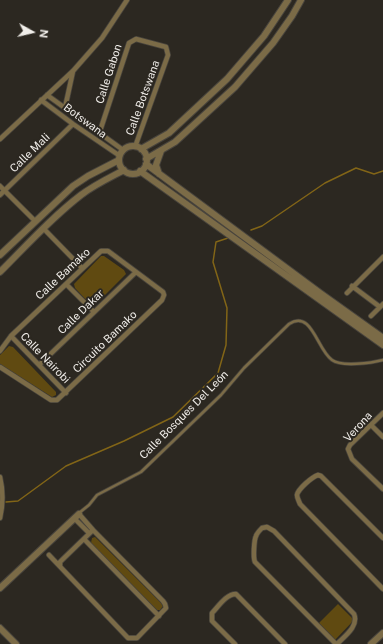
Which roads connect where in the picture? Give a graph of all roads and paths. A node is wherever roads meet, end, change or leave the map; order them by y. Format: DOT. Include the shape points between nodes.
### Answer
graph roads {
  1 [pos="127,0"];
  2 [pos="288,0"];
  3 [pos="301,0"];
  4 [pos="168,55"];
  5 [pos="73,71"];
  6 [pos="47,95"];
  7 [pos="41,100"];
  8 [pos="65,108"];
  9 [pos="73,124"];
  10 [pos="99,134"];
  11 [pos="0,139"];
  12 [pos="138,148"];
  13 [pos="161,151"];
  14 [pos="121,155"];
  15 [pos="146,162"];
  16 [pos="124,170"];
  17 [pos="140,172"];
  18 [pos="158,174"];
  19 [pos="0,186"];
  20 [pos="4,191"];
  21 [pos="0,195"];
  22 [pos="35,221"];
  23 [pos="44,229"];
  24 [pos="0,255"];
  25 [pos="383,257"];
  26 [pos="82,268"];
  27 [pos="0,272"];
  28 [pos="136,272"];
  29 [pos="66,284"];
  30 [pos="352,286"];
  31 [pos="347,293"];
  32 [pos="164,294"];
  33 [pos="318,296"];
  34 [pos="382,306"];
  35 [pos="94,312"];
  36 [pos="371,316"];
  37 [pos="11,336"];
  38 [pos="383,338"];
  39 [pos="383,345"];
  40 [pos="0,351"];
  41 [pos="383,360"];
  42 [pos="39,365"];
  43 [pos="0,367"];
  44 [pos="66,393"];
  45 [pos="383,413"];
  46 [pos="370,425"];
  47 [pos="383,437"];
  48 [pos="0,477"];
  49 [pos="383,489"];
  50 [pos="77,516"];
  51 [pos="0,518"];
  52 [pos="91,532"];
  53 [pos="383,538"];
  54 [pos="84,539"];
  55 [pos="48,555"];
  56 [pos="60,566"];
  57 [pos="0,588"];
  58 [pos="383,589"];
  59 [pos="159,616"];
  60 [pos="0,628"];
  61 [pos="383,633"];
  62 [pos="16,644"];
  63 [pos="235,644"];
  64 [pos="285,644"];
  65 [pos="337,644"];
  66 [pos="371,644"];
  1 -- 5 [label="street" via="102,38"];
  2 -- 12 [label="street" via="264,36 227,79 169,133"];
  3 -- 13 [label="street" via="273,43 235,87 187,133"];
  4 -- 10 [label="street, Calle Gabon" via="166,47 136,39 129,43"];
  4 -- 12 [label="street, Calle Botswana"];
  5 -- 6 [label="street"];
  5 -- 8 [label="street"];
  6 -- 7 [label="street"];
  6 -- 8 [label="street, Botswana"];
  7 -- 9 [label="street, Botswana"];
  7 -- 11 [label="street"];
  8 -- 10 [label="street, Botswana"];
  9 -- 14 [label="street, Botswana"];
  9 -- 20 [label="street, Calle Mali"];
  10 -- 14 [label="street, Botswana"];
  12 -- 14 [label="street" via="131,146"];
  12 -- 15 [label="street" via="144,152"];
  13 -- 15 [label="street"];
  13 -- 18 [label="street" via="156,165"];
  14 -- 16 [label="street" via="120,166"];
  14 -- 22 [label="street" via="73,186"];
  15 -- 17 [label="street"];
  15 -- 18 [label="street"];
  16 -- 17 [label="street" via="132,174"];
  16 -- 23 [label="street" via="80,195"];
  17 -- 33 [label="street"];
  18 -- 33 [label="street"];
  19 -- 20 [label="street"];
  20 -- 21 [label="street, Calle Mali"];
  20 -- 22 [label="street"];
  22 -- 24 [label="street"];
  23 -- 26 [label="street"];
  23 -- 27 [label="street"];
  25 -- 30 [label="street"];
  26 -- 28 [label="street, Calle Bamako" via="104,250"];
  26 -- 29 [label="street, Calle Bamako"];
  28 -- 32 [label="street, Calle Bamako" via="161,289"];
  28 -- 35 [label="street, Calle Dakar"];
  29 -- 35 [label="street"];
  29 -- 37 [label="street, Calle Bamako"];
  30 -- 31 [label="street"];
  30 -- 34 [label="street"];
  32 -- 44 [label="street, Circuito Bamako" via="162,300"];
  33 -- 38 [label="street"];
  33 -- 39 [label="street"];
  34 -- 36 [label="street"];
  35 -- 42 [label="street, Calle Dakar"];
  37 -- 40 [label="street, Calle Bamako"];
  37 -- 42 [label="street, Calle Nairobi"];
  41 -- 50 [label="lane, Calle Bosques Del León" via="337,363 324,352 309,326 303,321 293,321 141,472 97,495"];
  42 -- 44 [label="street, Calle Nairobi"];
  43 -- 44 [label="street, Circuito Bamako" via="51,400 57,400"];
  45 -- 46 [label="street, Verona"];
  46 -- 47 [label="street"];
  46 -- 49 [label="street, Verona" via="348,449 352,459"];
  48 -- 51 [label="street"];
  50 -- 52 [label="street"];
  50 -- 57 [label="street, Calle Bosques Del León"];
  52 -- 54 [label="street"];
  52 -- 59 [label="street" via="165,604 165,610"];
  53 -- 58 [label="street" via="321,476 314,476 299,490 297,495 300,504"];
  54 -- 56 [label="street" via="60,562"];
  54 -- 59 [label="street"];
  55 -- 56 [label="street"];
  56 -- 59 [label="street" via="128,638 136,638"];
  60 -- 62 [label="street"];
  61 -- 66 [label="street"];
  63 -- 64 [label="street" via="211,618 212,613 234,594"];
  65 -- 65 [label="street" via="254,562 255,538 262,528 267,527 274,531 354,614 354,625"];
}
